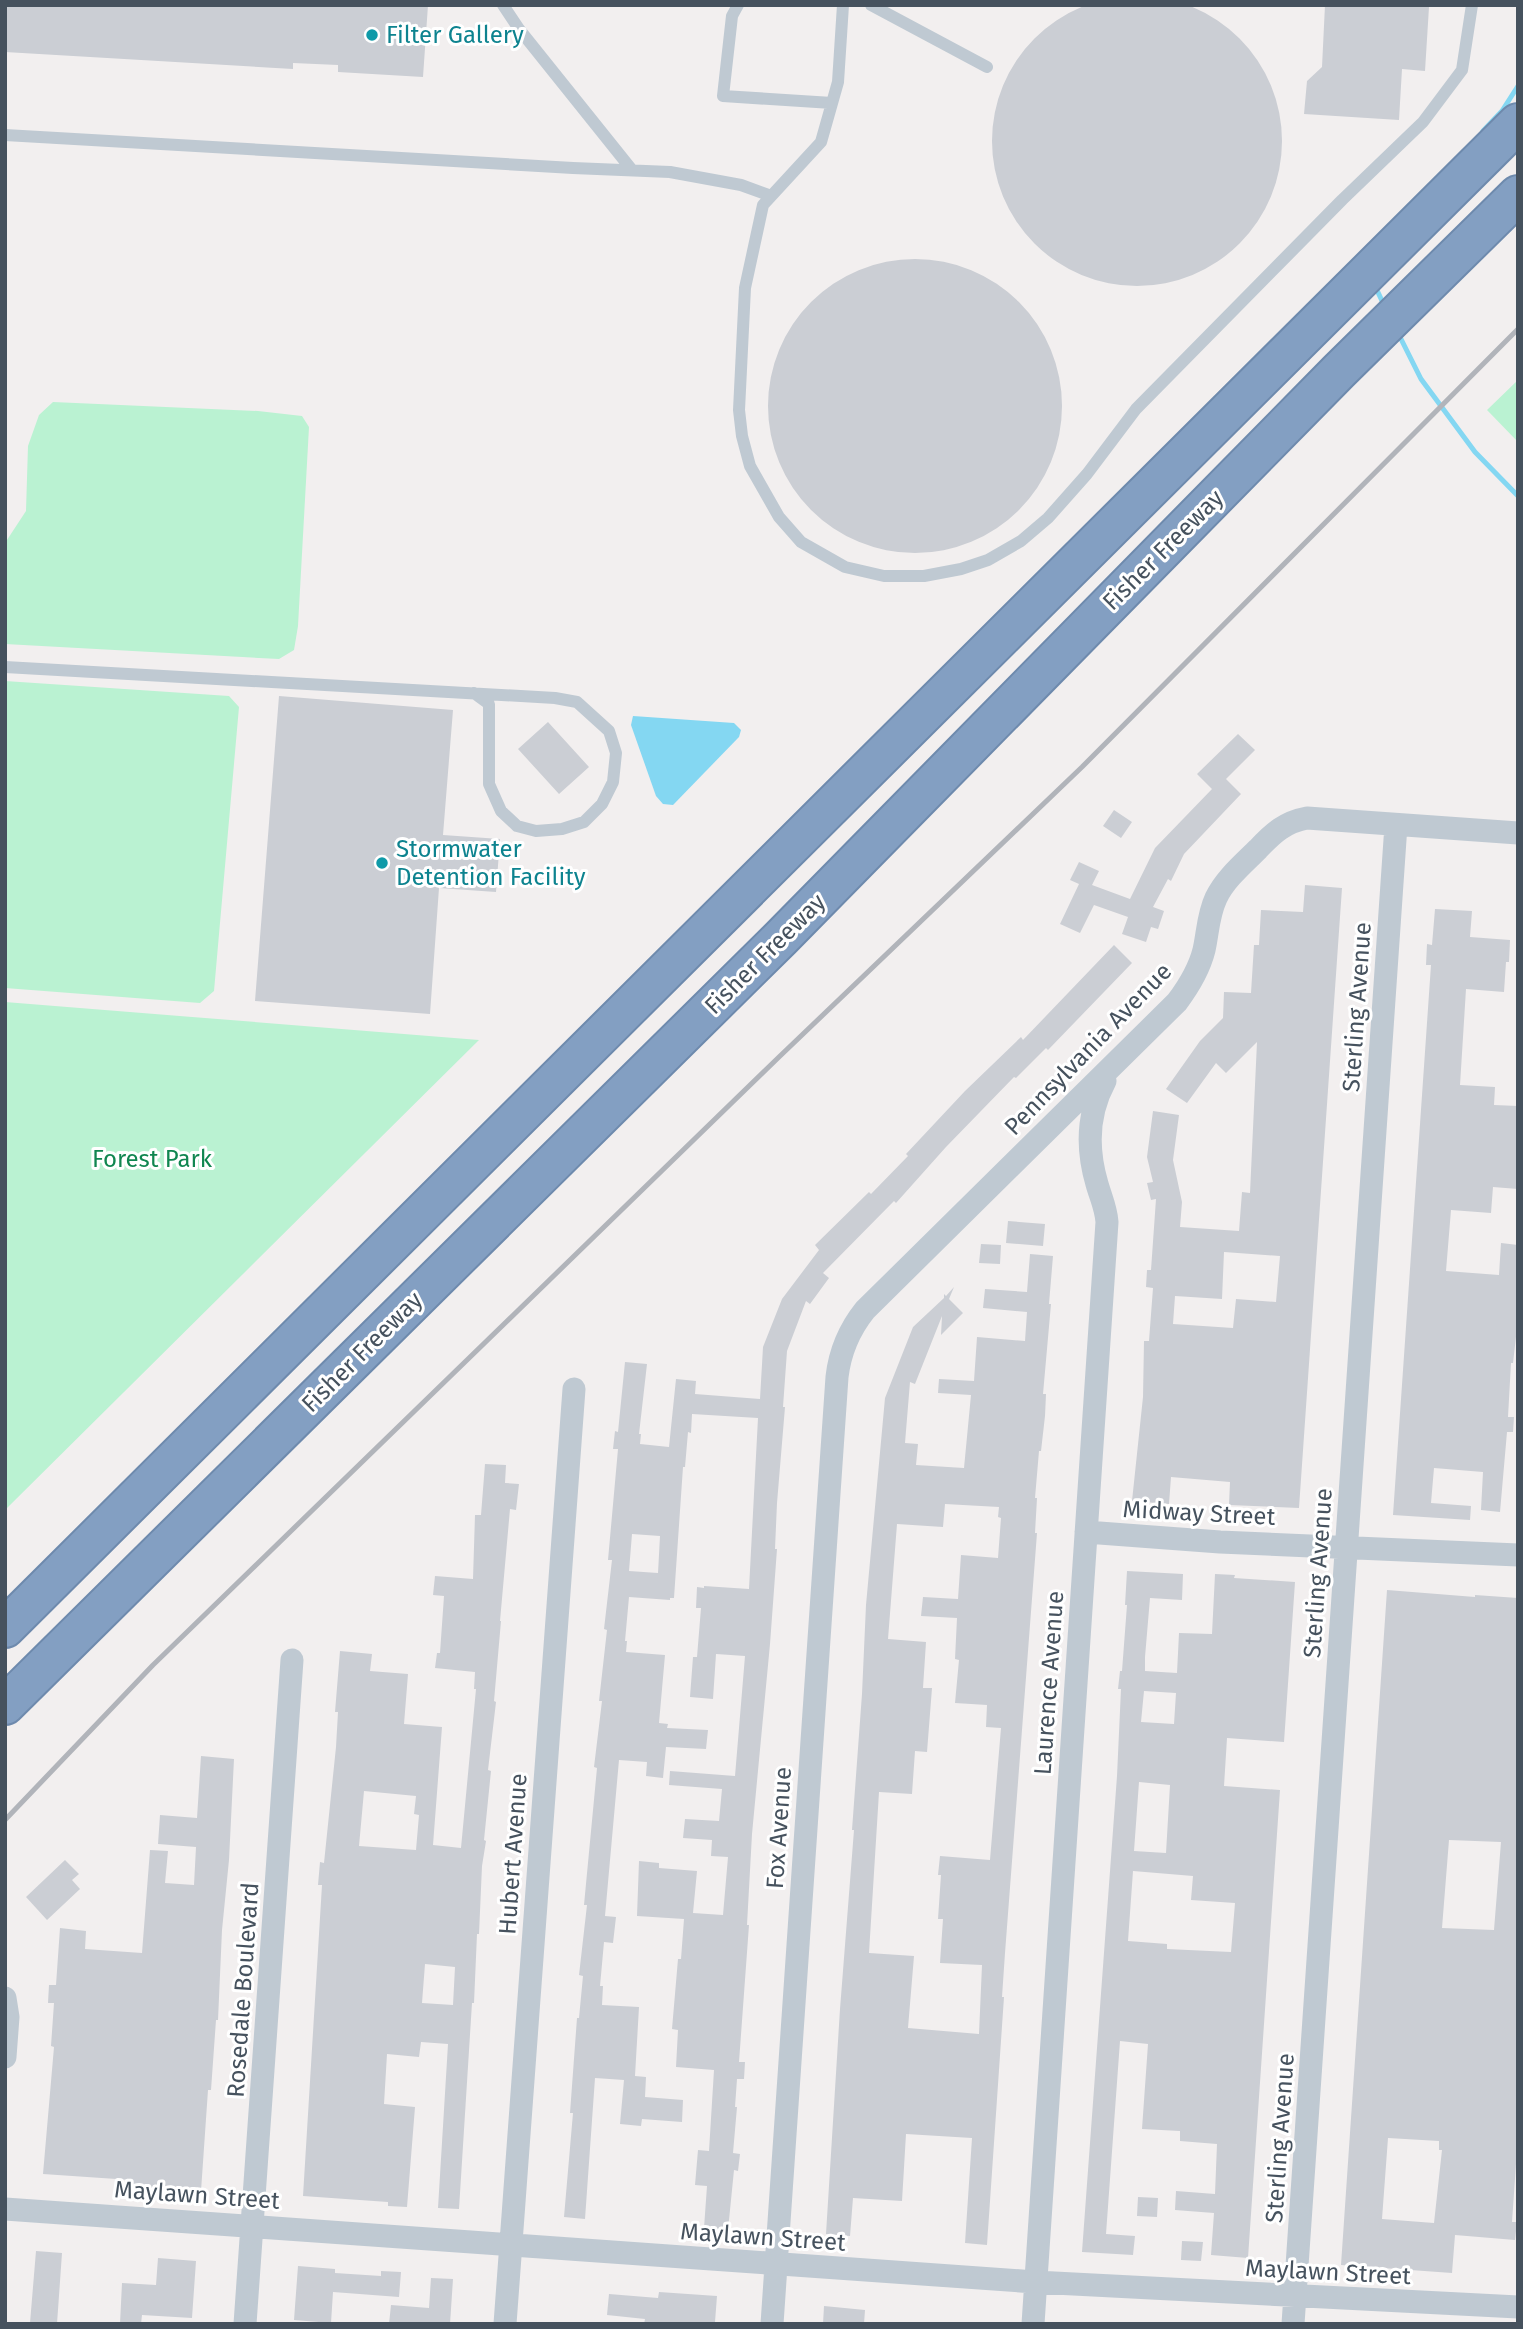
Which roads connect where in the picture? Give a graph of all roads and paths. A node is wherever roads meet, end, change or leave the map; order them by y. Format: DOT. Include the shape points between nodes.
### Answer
graph roads {
  1 [pos="503,5"];
  2 [pos="738,5"];
  3 [pos="843,5"];
  4 [pos="871,5"];
  5 [pos="1472,5"];
  6 [pos="987,67"];
  7 [pos="832,103"];
  8 [pos="1518,123"];
  9 [pos="5,135"];
  10 [pos="632,170"];
  11 [pos="1518,195"];
  12 [pos="771,196"];
  13 [pos="5,667"];
  14 [pos="474,694"];
  15 [pos="1396,825"];
  16 [pos="1518,833"];
  17 [pos="1123,1057"];
  18 [pos="847,1338"];
  19 [pos="574,1389"];
  20 [pos="1086,1532"];
  21 [pos="1346,1547"];
  22 [pos="1518,1555"];
  23 [pos="5,1628"];
  24 [pos="292,1660"];
  25 [pos="5,1705"];
  26 [pos="5,1998"];
  27 [pos="5,2056"];
  28 [pos="5,2209"];
  29 [pos="252,2225"];
  30 [pos="511,2245"];
  31 [pos="776,2264"];
  32 [pos="1035,2282"];
  33 [pos="1295,2297"];
  34 [pos="1518,2307"];
  35 [pos="245,2324"];
  36 [pos="505,2324"];
  37 [pos="772,2324"];
  38 [pos="1033,2324"];
  39 [pos="1293,2324"];
  1 -- 10 [label="lane"];
  2 -- 7 [label="lane" via="732,16 723,96"];
  3 -- 7 [label="lane" via="838,82"];
  4 -- 6 [label="lane"];
  5 -- 12 [label="lane" via="1462,70 1423,122 1136,409 1048,518 1021,541 961,569 924,576 884,576 845,567 801,542 779,517 750,466 739,410 745,288 762,205"];
  7 -- 12 [label="lane" via="821,142"];
  8 -- 23 [label="highway, Fisher Freeway"];
  9 -- 10 [label="lane"];
  10 -- 12 [label="lane" via="700,176"];
  11 -- 25 [label="highway, Fisher Freeway" via="781,938"];
  13 -- 14 [label="lane"];
  14 -- 14 [label="lane" via="489,704 489,784 501,811 517,826 536,831 584,822 602,804 612,782 616,753 610,731 577,702"];
  15 -- 16 [label="street, Pennsylvania Avenue"];
  15 -- 17 [label="street, Pennsylvania Avenue" via="1307,818 1278,828 1217,895 1201,961 1186,991"];
  15 -- 21 [label="street, Sterling Avenue"];
  17 -- 18 [label="street, Pennsylvania Avenue" via="865,1310"];
  17 -- 20 [label="street, Laurence Avenue" via="1103,1083 1090,1132 1107,1222"];
  18 -- 31 [label="street, Fox Avenue" via="837,1377"];
  19 -- 30 [label="street, Hubert Avenue"];
  20 -- 21 [label="street, Midway Street"];
  20 -- 32 [label="street, Laurence Avenue"];
  21 -- 22 [label="street, Midway Street"];
  21 -- 33 [label="street, Sterling Avenue"];
  24 -- 29 [label="street, Rosedale Boulevard"];
  26 -- 27 [label="street"];
  28 -- 29 [label="street, Maylawn Street"];
  29 -- 30 [label="street, Maylawn Street"];
  29 -- 35 [label="street, Rosedale Boulevard"];
  30 -- 31 [label="street, Maylawn Street"];
  30 -- 36 [label="street, Hubert Avenue"];
  31 -- 32 [label="street, Maylawn Street"];
  31 -- 37 [label="street, Fox Avenue"];
  32 -- 33 [label="street, Maylawn Street"];
  32 -- 38 [label="street, Laurence Avenue"];
  33 -- 34 [label="street, Maylawn Street"];
  33 -- 39 [label="street, Sterling Avenue"];
}
